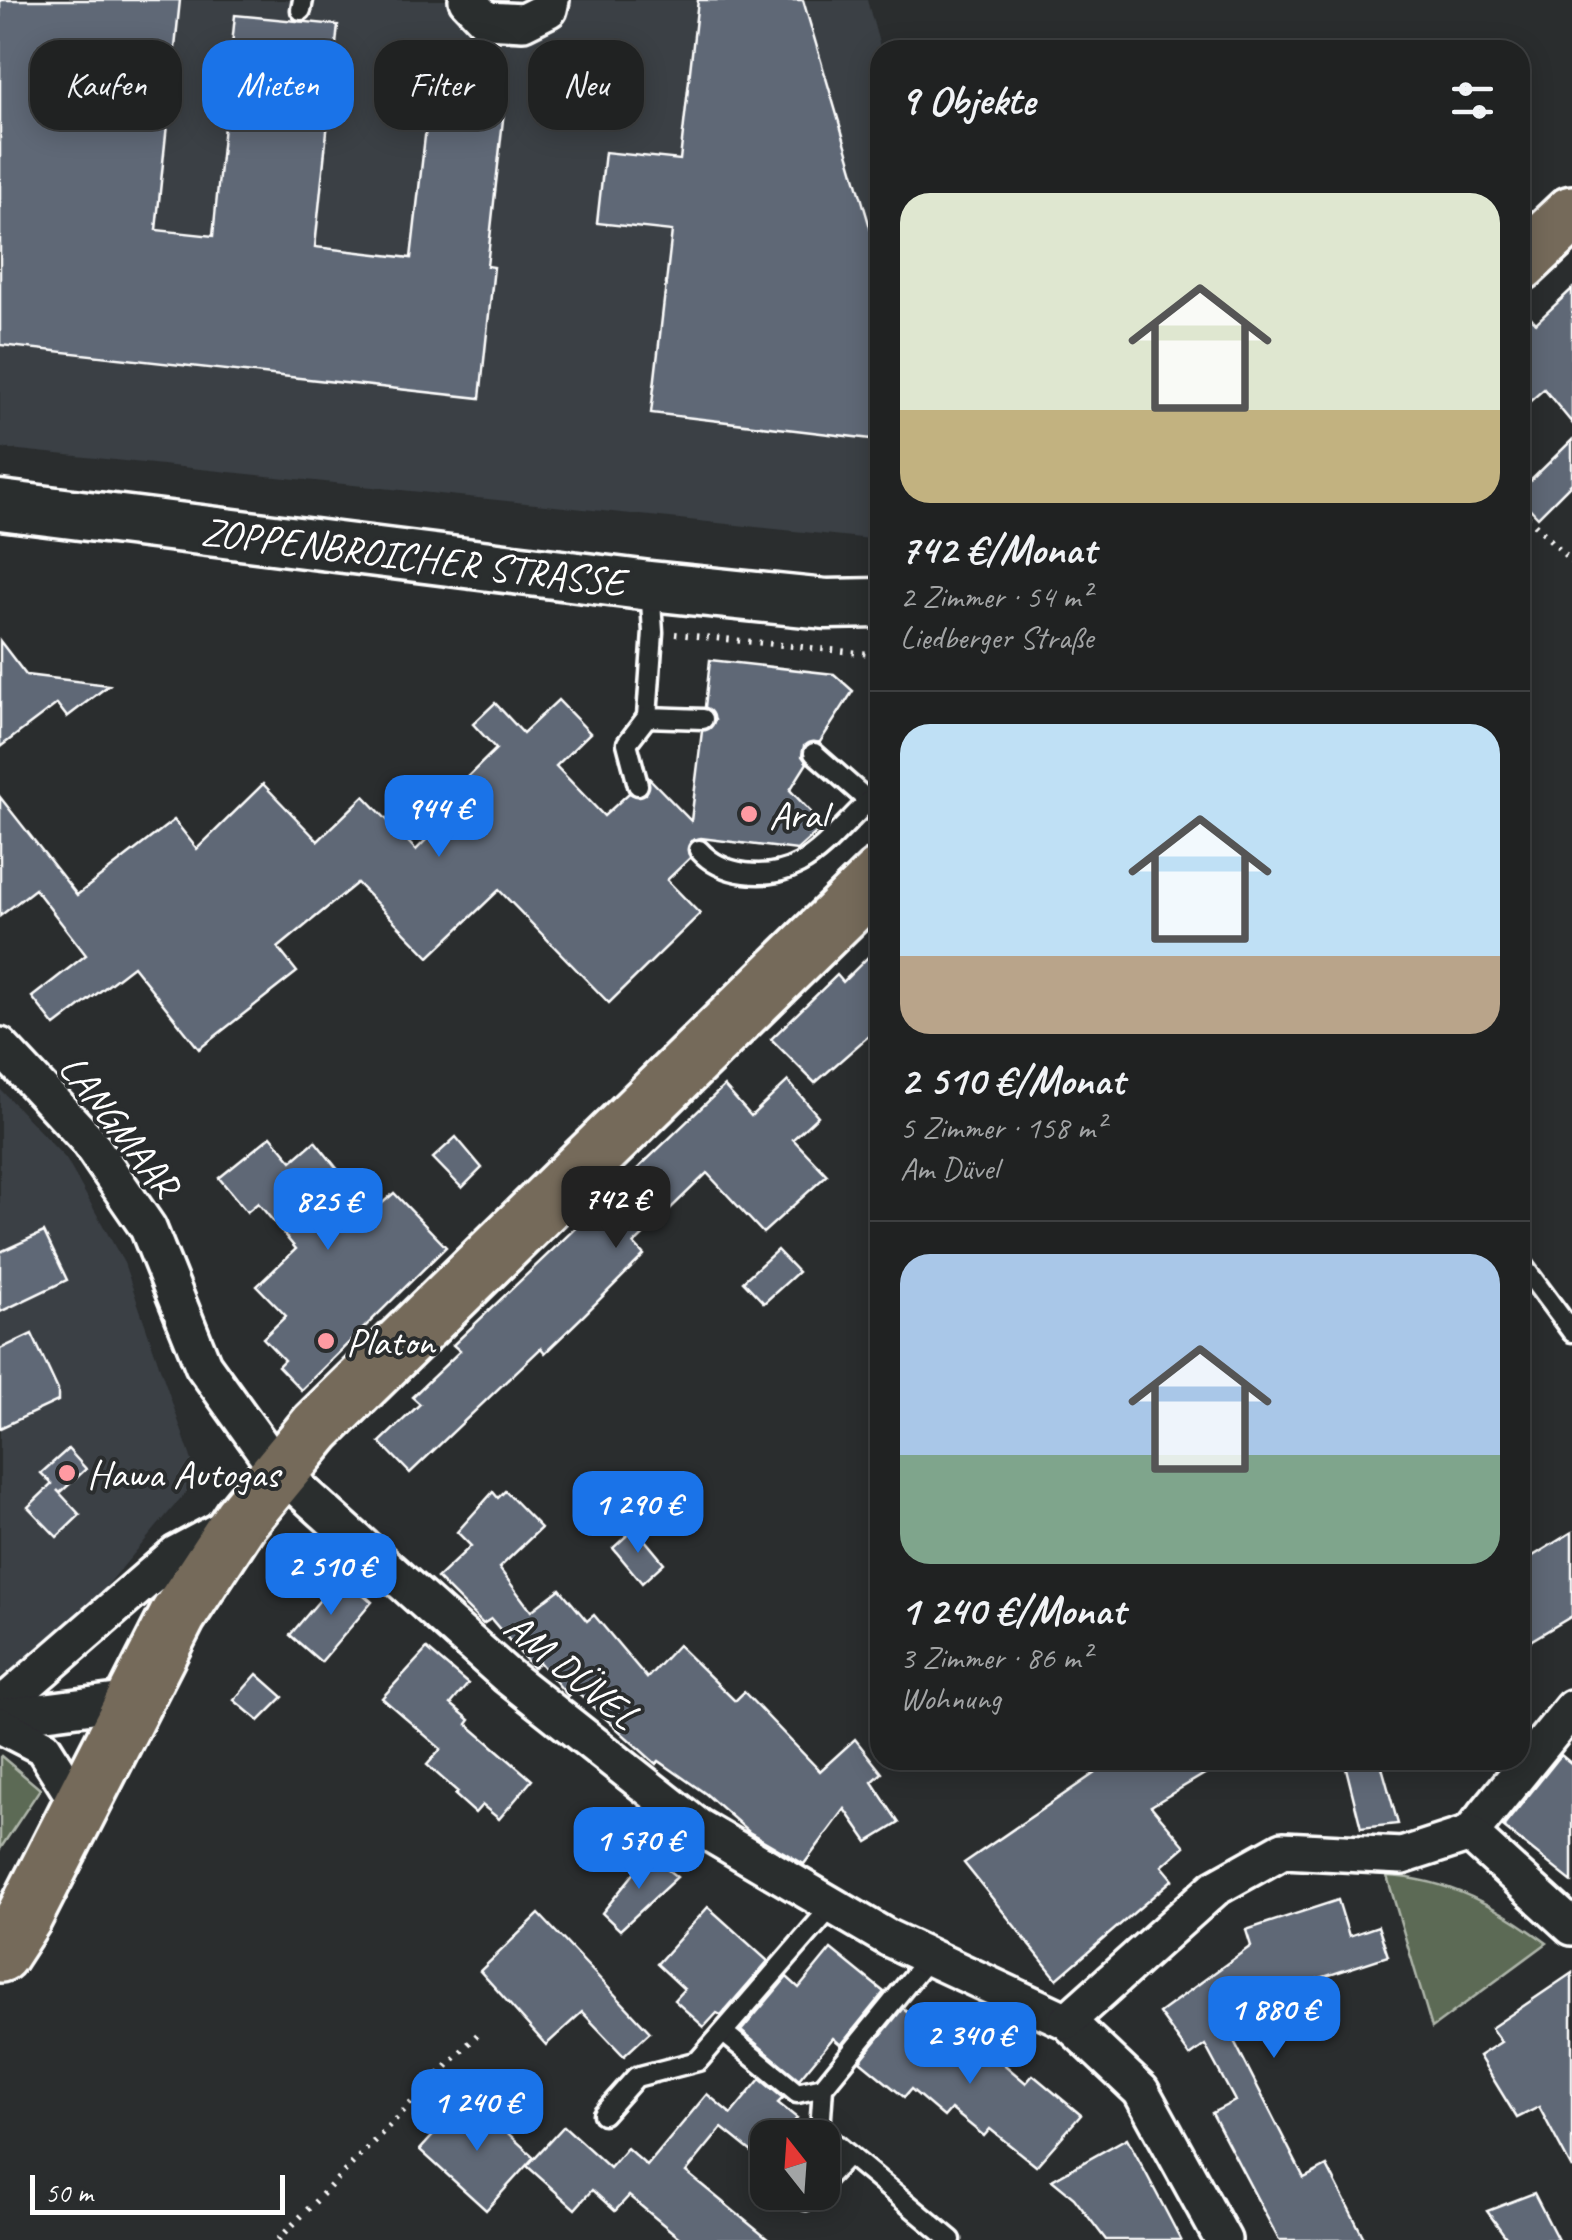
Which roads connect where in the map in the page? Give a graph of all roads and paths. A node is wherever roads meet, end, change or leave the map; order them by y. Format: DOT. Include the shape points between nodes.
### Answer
graph roads {
  1 [pos="467,0"];
  2 [pos="551,0"];
  3 [pos="1572,214"];
  4 [pos="1530,254"];
  5 [pos="0,505"];
  6 [pos="1530,519"];
  7 [pos="1572,562"];
  8 [pos="650,586"];
  9 [pos="870,603"];
  10 [pos="826,604"];
  11 [pos="870,619"];
  12 [pos="647,717"];
  13 [pos="703,719"];
  14 [pos="814,753"];
  15 [pos="638,785"];
  16 [pos="870,802"];
  17 [pos="870,810"];
  18 [pos="698,850"];
  19 [pos="870,886"];
  20 [pos="0,1046"];
  21 [pos="1530,1275"];
  22 [pos="1572,1332"];
  23 [pos="279,1471"];
  24 [pos="241,1519"];
  25 [pos="132,1700"];
  26 [pos="0,1706"];
  27 [pos="1572,1708"];
  28 [pos="0,1717"];
  29 [pos="0,1725"];
  30 [pos="1530,1760"];
  31 [pos="1522,1770"];
  32 [pos="80,1806"];
  33 [pos="1470,1834"];
  34 [pos="832,1905"];
  35 [pos="1572,1927"];
  36 [pos="0,1954"];
  37 [pos="930,1956"];
  38 [pos="1068,2021"];
  39 [pos="482,2030"];
  40 [pos="724,2033"];
  41 [pos="823,2087"];
  42 [pos="603,2114"];
  43 [pos="818,2120"];
  44 [pos="840,2150"];
  45 [pos="848,2155"];
  46 [pos="840,2163"];
  47 [pos="278,2240"];
  48 [pos="952,2240"];
  49 [pos="1223,2240"];
  1 -- 2 [label="street" via="486,20 523,22 549,9"];
  3 -- 4 [label="main road"];
  5 -- 8 [label="main road, ZOPPENBROICHER STRASSE"];
  6 -- 7 [label="path"];
  8 -- 10 [label="main road, ZOPPENBROICHER STRASSE"];
  8 -- 12 [label="lane"];
  9 -- 10 [label="main road, ZOPPENBROICHER STRASSE"];
  10 -- 11 [label="main road, ZOPPENBROICHER STRASSE"];
  12 -- 13 [label="lane"];
  12 -- 15 [label="lane" via="627,743"];
  14 -- 16 [label="lane"];
  17 -- 18 [label="lane" via="799,865 741,875"];
  19 -- 23 [label="main road"];
  20 -- 23 [label="street, LANGMAAR" via="88,1139 148,1228 203,1365"];
  21 -- 22 [label="lane"];
  23 -- 24 [label="main road"];
  23 -- 34 [label="street, AM DÜVEL" via="506,1674 697,1826"];
  24 -- 25 [label="main road"];
  24 -- 26 [label="street" via="176,1554"];
  25 -- 28 [label="street"];
  25 -- 32 [label="main road"];
  27 -- 30 [label="street"];
  29 -- 32 [label="street" via="43,1747"];
  31 -- 33 [label="street"];
  32 -- 36 [label="main road"];
  33 -- 35 [label="street"];
  33 -- 38 [label="street" via="1402,1856 1283,1850 1215,1888"];
  34 -- 37 [label="street, AM DÜVEL"];
  34 -- 40 [label="lane"];
  37 -- 38 [label="street, AM DÜVEL"];
  37 -- 41 [label="lane"];
  38 -- 49 [label="street, AM DÜVEL" via="1141,2091"];
  39 -- 47 [label="path"];
  40 -- 41 [label="lane" via="797,2093"];
  40 -- 42 [label="lane" via="698,2062 636,2077"];
  41 -- 43 [label="lane"];
  44 -- 45 [label="lane"];
  45 -- 46 [label="lane"];
  45 -- 48 [label="lane"];
}
